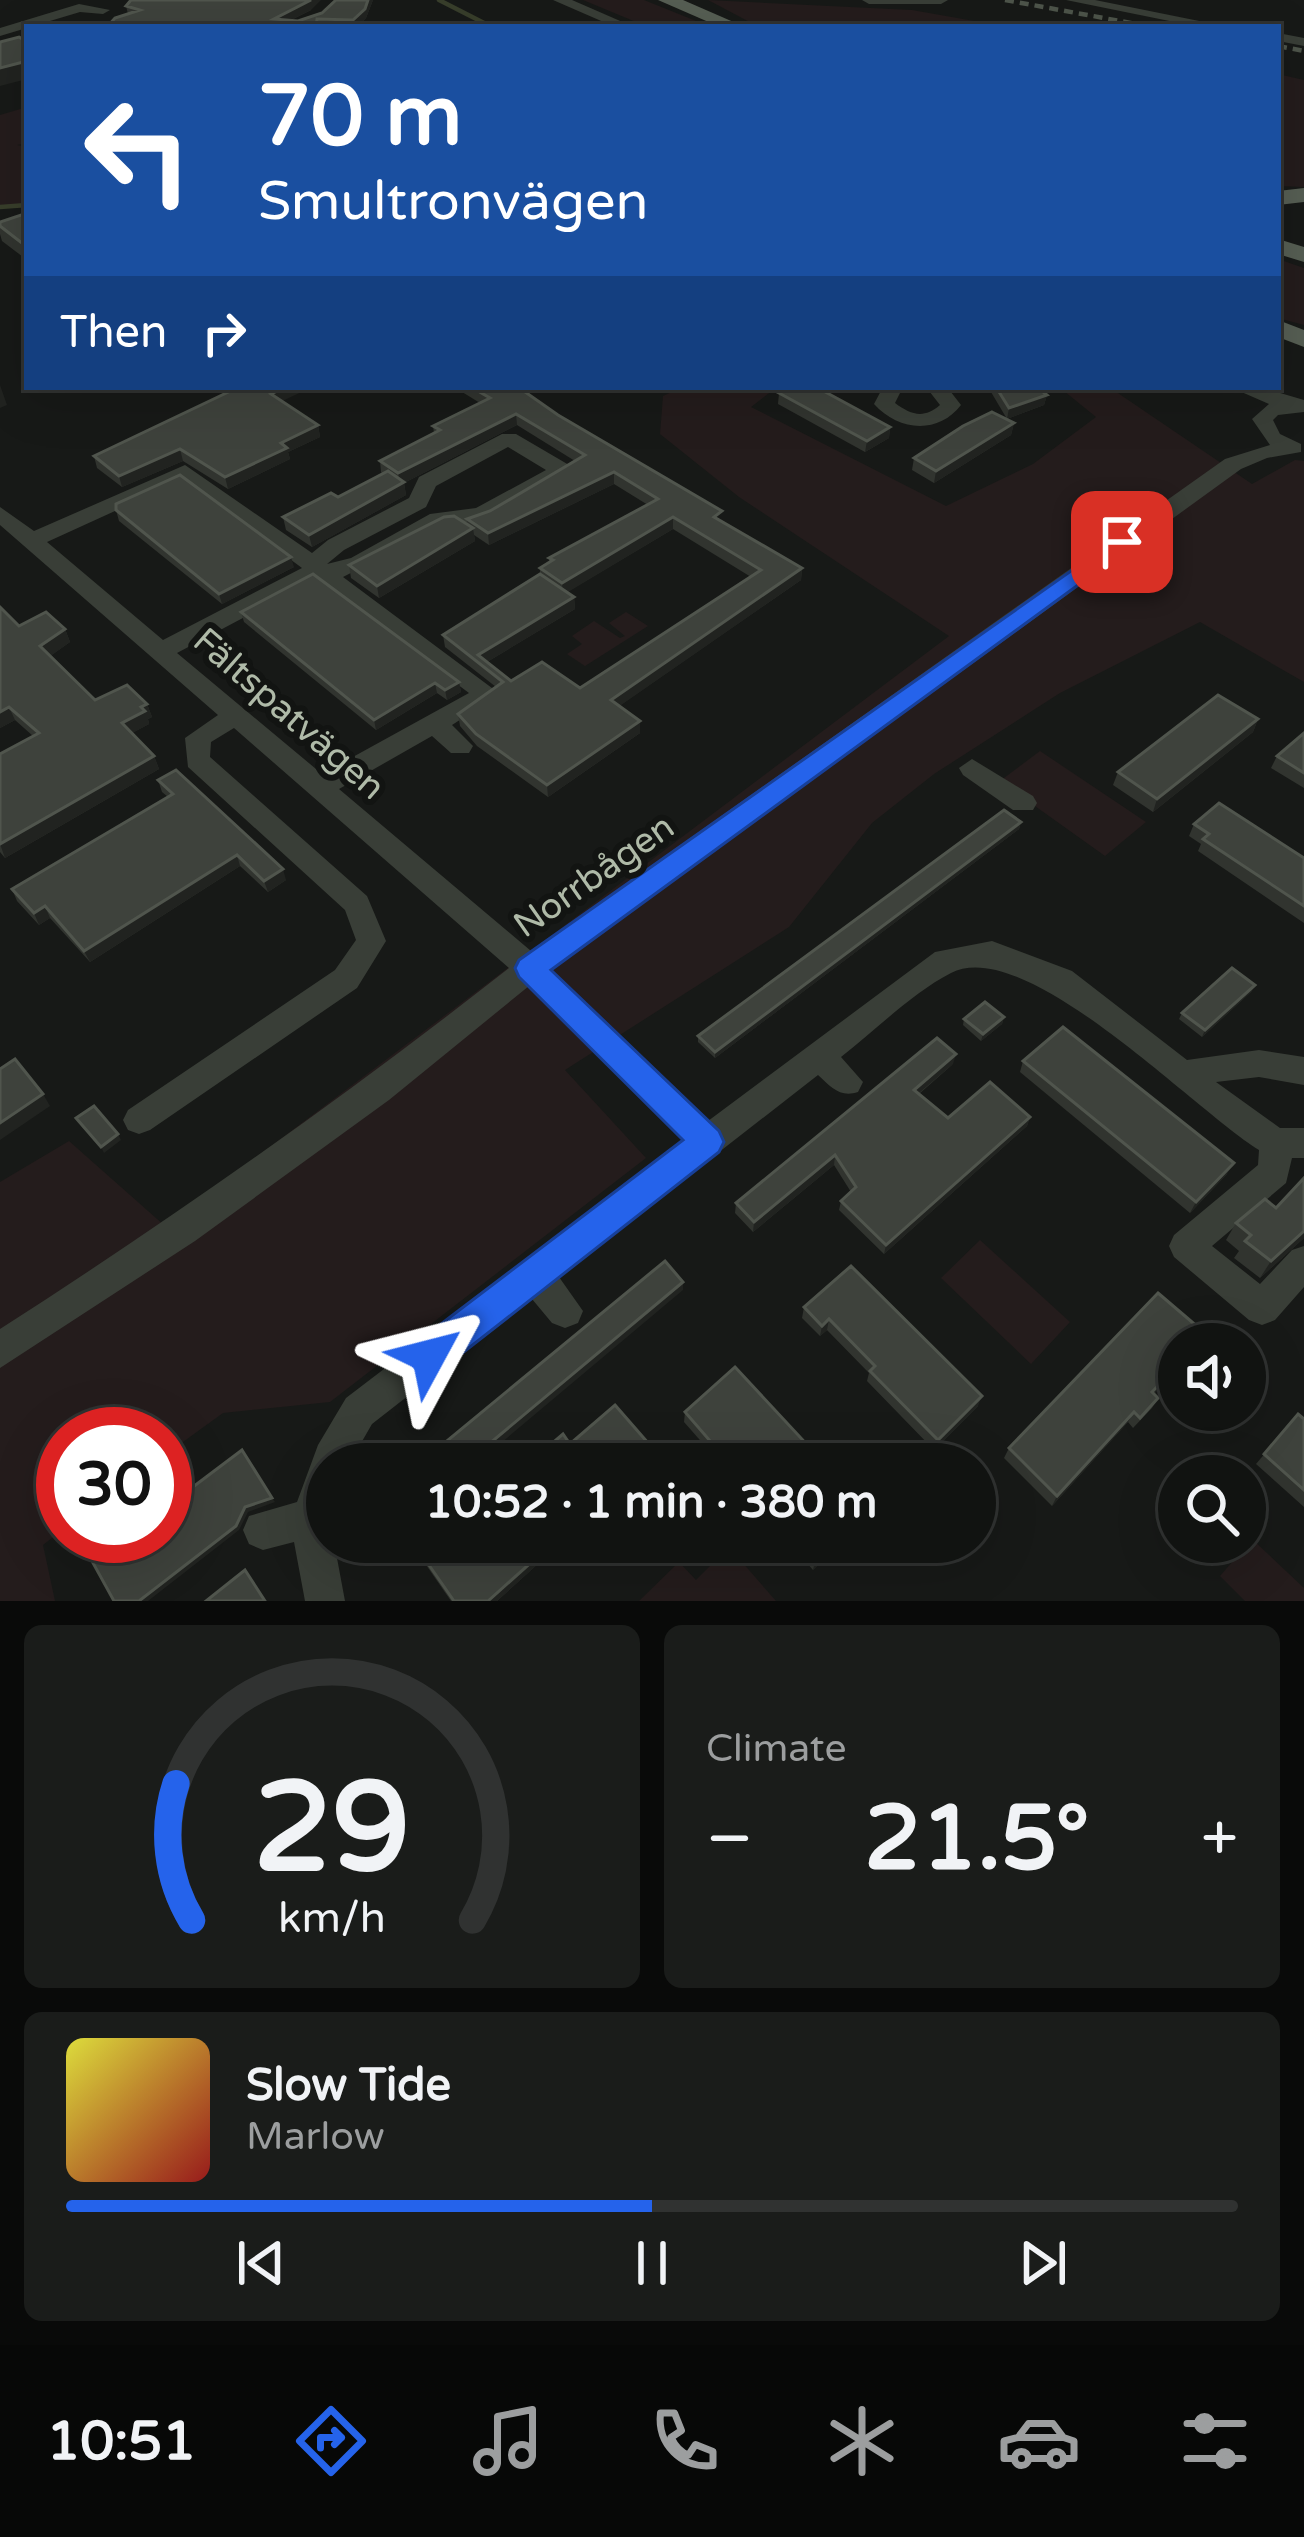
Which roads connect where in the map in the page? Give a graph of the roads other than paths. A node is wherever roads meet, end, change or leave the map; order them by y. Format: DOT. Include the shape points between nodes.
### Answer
graph roads {
  1 [pos="119,0"];
  2 [pos="560,0"];
  3 [pos="667,0"];
  4 [pos="869,0"];
  5 [pos="940,0"];
  6 [pos="1073,0"];
  7 [pos="1101,2"];
  8 [pos="106,17"];
  9 [pos="27,24"];
  10 [pos="620,24"];
  11 [pos="728,24"];
  12 [pos="1207,24"];
  13 [pos="891,390"];
  14 [pos="938,390"];
  15 [pos="1240,390"];
  16 [pos="1247,390"];
  17 [pos="1299,406"];
  18 [pos="1262,422"];
  19 [pos="1299,449"];
  20 [pos="1233,464"];
  21 [pos="3,522"];
  22 [pos="31,542"];
  23 [pos="318,570"];
  24 [pos="160,651"];
  25 [pos="236,716"];
  26 [pos="430,722"];
  27 [pos="460,746"];
  28 [pos="972,768"];
  29 [pos="319,788"];
  30 [pos="1023,803"];
  31 [pos="530,968"];
  32 [pos="818,1055"];
  33 [pos="1304,1071"];
  34 [pos="1184,1074"];
  35 [pos="847,1082"];
  36 [pos="139,1120"];
  37 [pos="707,1142"];
  38 [pos="1290,1143"];
  39 [pos="1304,1262"];
  40 [pos="534,1275"];
  41 [pos="565,1311"];
  42 [pos="0,1349"];
  43 [pos="338,1443"];
  44 [pos="306,1520"];
  45 [pos="262,1530"];
  46 [pos="315,1563"];
  47 [pos="325,1601"];
  1 -- 8 [label="street"];
  2 -- 10 [label="street"];
  3 -- 11 [label="main road"];
  4 -- 5 [label="street"];
  6 -- 7 [label="street"];
  7 -- 12 [label="street"];
  8 -- 9 [label="street" via="80,8"];
  13 -- 14 [label="street" via="884,404 891,411 926,421 951,405"];
  15 -- 18 [label="street"];
  16 -- 17 [label="street"];
  17 -- 18 [label="street" via="1273,409"];
  18 -- 19 [label="street" via="1272,438"];
  18 -- 20 [label="street, Norrbågen"];
  19 -- 20 [label="street, Norrbågen"];
  20 -- 31 [label="street, Norrbågen"];
  21 -- 22 [label="street, Fältspatvägen"];
  22 -- 23 [label="street" via="185,472"];
  22 -- 24 [label="street, Fältspatvägen"];
  23 -- 23 [label="street" via="359,563 438,519 481,514 561,470 509,439 427,482 418,502 337,545"];
  23 -- 24 [label="street"];
  23 -- 26 [label="street" via="487,694"];
  24 -- 25 [label="street, Fältspatvägen"];
  25 -- 29 [label="street, Fältspatvägen"];
  25 -- 36 [label="street" via="198,738 197,760 357,904 371,941 346,979"];
  26 -- 27 [label="street"];
  26 -- 29 [label="street"];
  28 -- 30 [label="street"];
  29 -- 31 [label="street, Fältspatvägen"];
  31 -- 37 [label="street, Fältspatvägen"];
  31 -- 42 [label="street, Norrbågen" via="378,1090"];
  32 -- 34 [label="street" via="946,960 992,953 1060,980"];
  32 -- 35 [label="street"];
  32 -- 37 [label="street"];
  33 -- 34 [label="street" via="1260,1062"];
  34 -- 38 [label="street"];
  37 -- 40 [label="street"];
  38 -- 39 [label="street" via="1274,1172 1186,1246 1262,1308"];
  40 -- 41 [label="street"];
  40 -- 43 [label="street" via="359,1411"];
  44 -- 45 [label="street"];
  46 -- 47 [label="street"];
}
